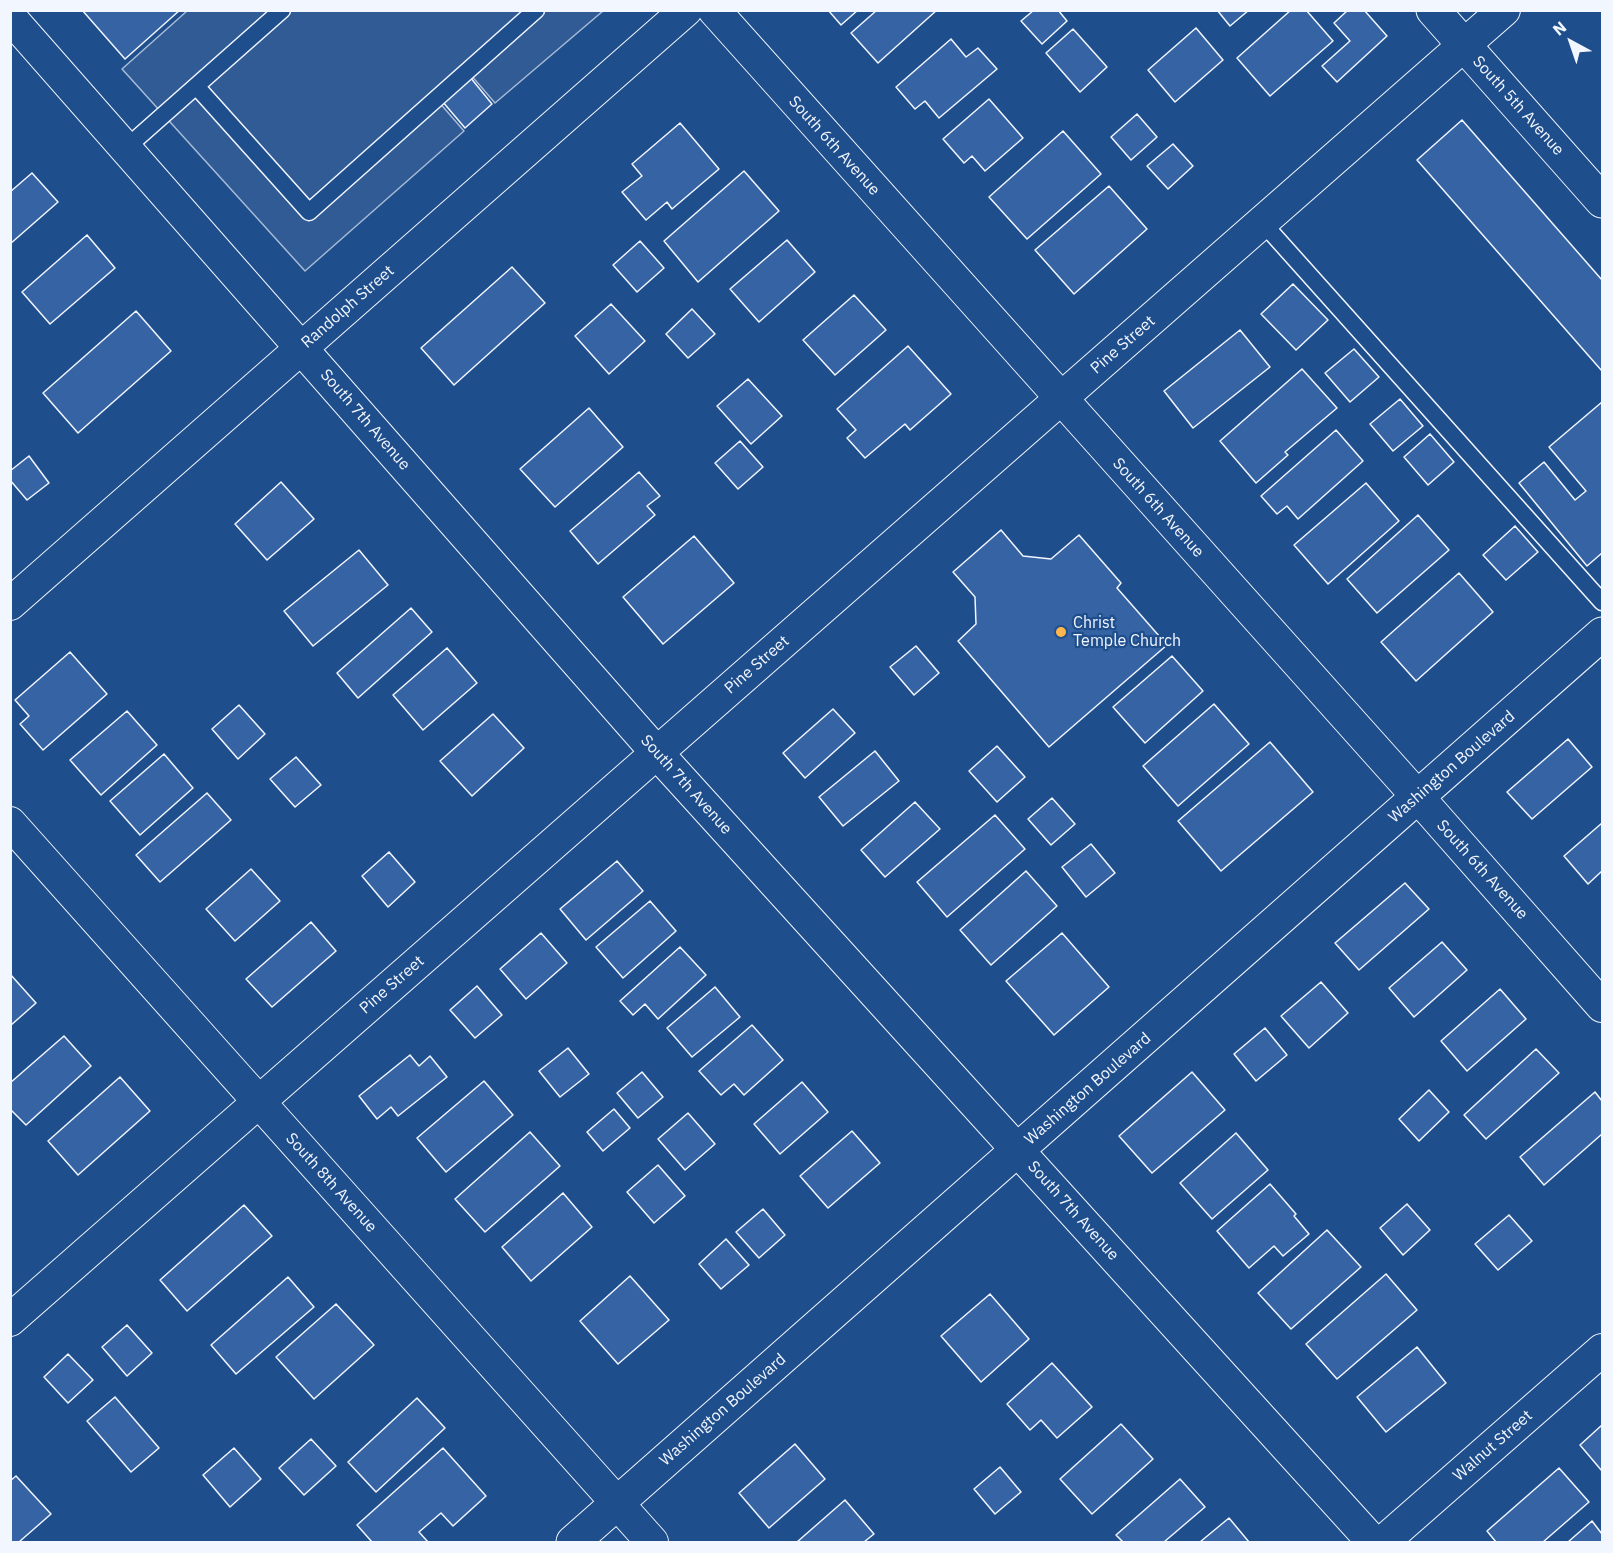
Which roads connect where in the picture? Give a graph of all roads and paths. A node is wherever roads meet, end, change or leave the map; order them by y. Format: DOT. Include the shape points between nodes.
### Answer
graph roads {
  1 [pos="282,10"];
  2 [pos="536,10"];
  3 [pos="687,10"];
  4 [pos="714,10"];
  5 [pos="1433,10"];
  6 [pos="1504,10"];
  7 [pos="10,17"];
  8 [pos="1464,45"];
  9 [pos="196,86"];
  10 [pos="126,148"];
  11 [pos="1602,201"];
  12 [pos="1262,222"];
  13 [pos="302,348"];
  14 [pos="1060,399"];
  15 [pos="1602,602"];
  16 [pos="10,604"];
  17 [pos="1602,634"];
  18 [pos="657,753"];
  19 [pos="1418,797"];
  20 [pos="10,823"];
  21 [pos="1602,1006"];
  22 [pos="259,1102"];
  23 [pos="1018,1150"];
  24 [pos="10,1320"];
  25 [pos="1602,1350"];
  26 [pos="618,1503"];
  27 [pos="573,1542"];
  28 [pos="652,1542"];
  29 [pos="1373,1542"];
  30 [pos="1383,1542"];
  1 -- 9 [label="lane"];
  2 -- 9 [label="lane" via="309,212"];
  3 -- 13 [label="street, Randolph Street"];
  4 -- 14 [label="street, South 6th Avenue"];
  5 -- 8 [label="street, South 5th Avenue"];
  6 -- 8 [label="street, Pine Street"];
  7 -- 10 [label="street, South 7th Avenue"];
  8 -- 11 [label="street, South 5th Avenue"];
  8 -- 12 [label="street, Pine Street"];
  9 -- 10 [label="lane"];
  10 -- 13 [label="street, South 7th Avenue"];
  12 -- 14 [label="street, Pine Street"];
  12 -- 15 [label="lane"];
  13 -- 16 [label="street, Randolph Street"];
  13 -- 18 [label="street, South 7th Avenue"];
  14 -- 18 [label="street, Pine Street"];
  14 -- 19 [label="street, South 6th Avenue"];
  17 -- 19 [label="street, Washington Boulevard"];
  18 -- 22 [label="street, Pine Street"];
  18 -- 23 [label="street, South 7th Avenue"];
  19 -- 21 [label="street, South 6th Avenue"];
  19 -- 23 [label="street, Washington Boulevard"];
  20 -- 22 [label="street, South 8th Avenue"];
  22 -- 24 [label="street, Pine Street"];
  22 -- 26 [label="street, South 8th Avenue"];
  23 -- 26 [label="street, Washington Boulevard"];
  23 -- 29 [label="street, South 7th Avenue"];
  25 -- 30 [label="street, Walnut Street"];
  26 -- 27 [label="street, Washington Boulevard"];
  26 -- 28 [label="street, South 8th Avenue"];
}
